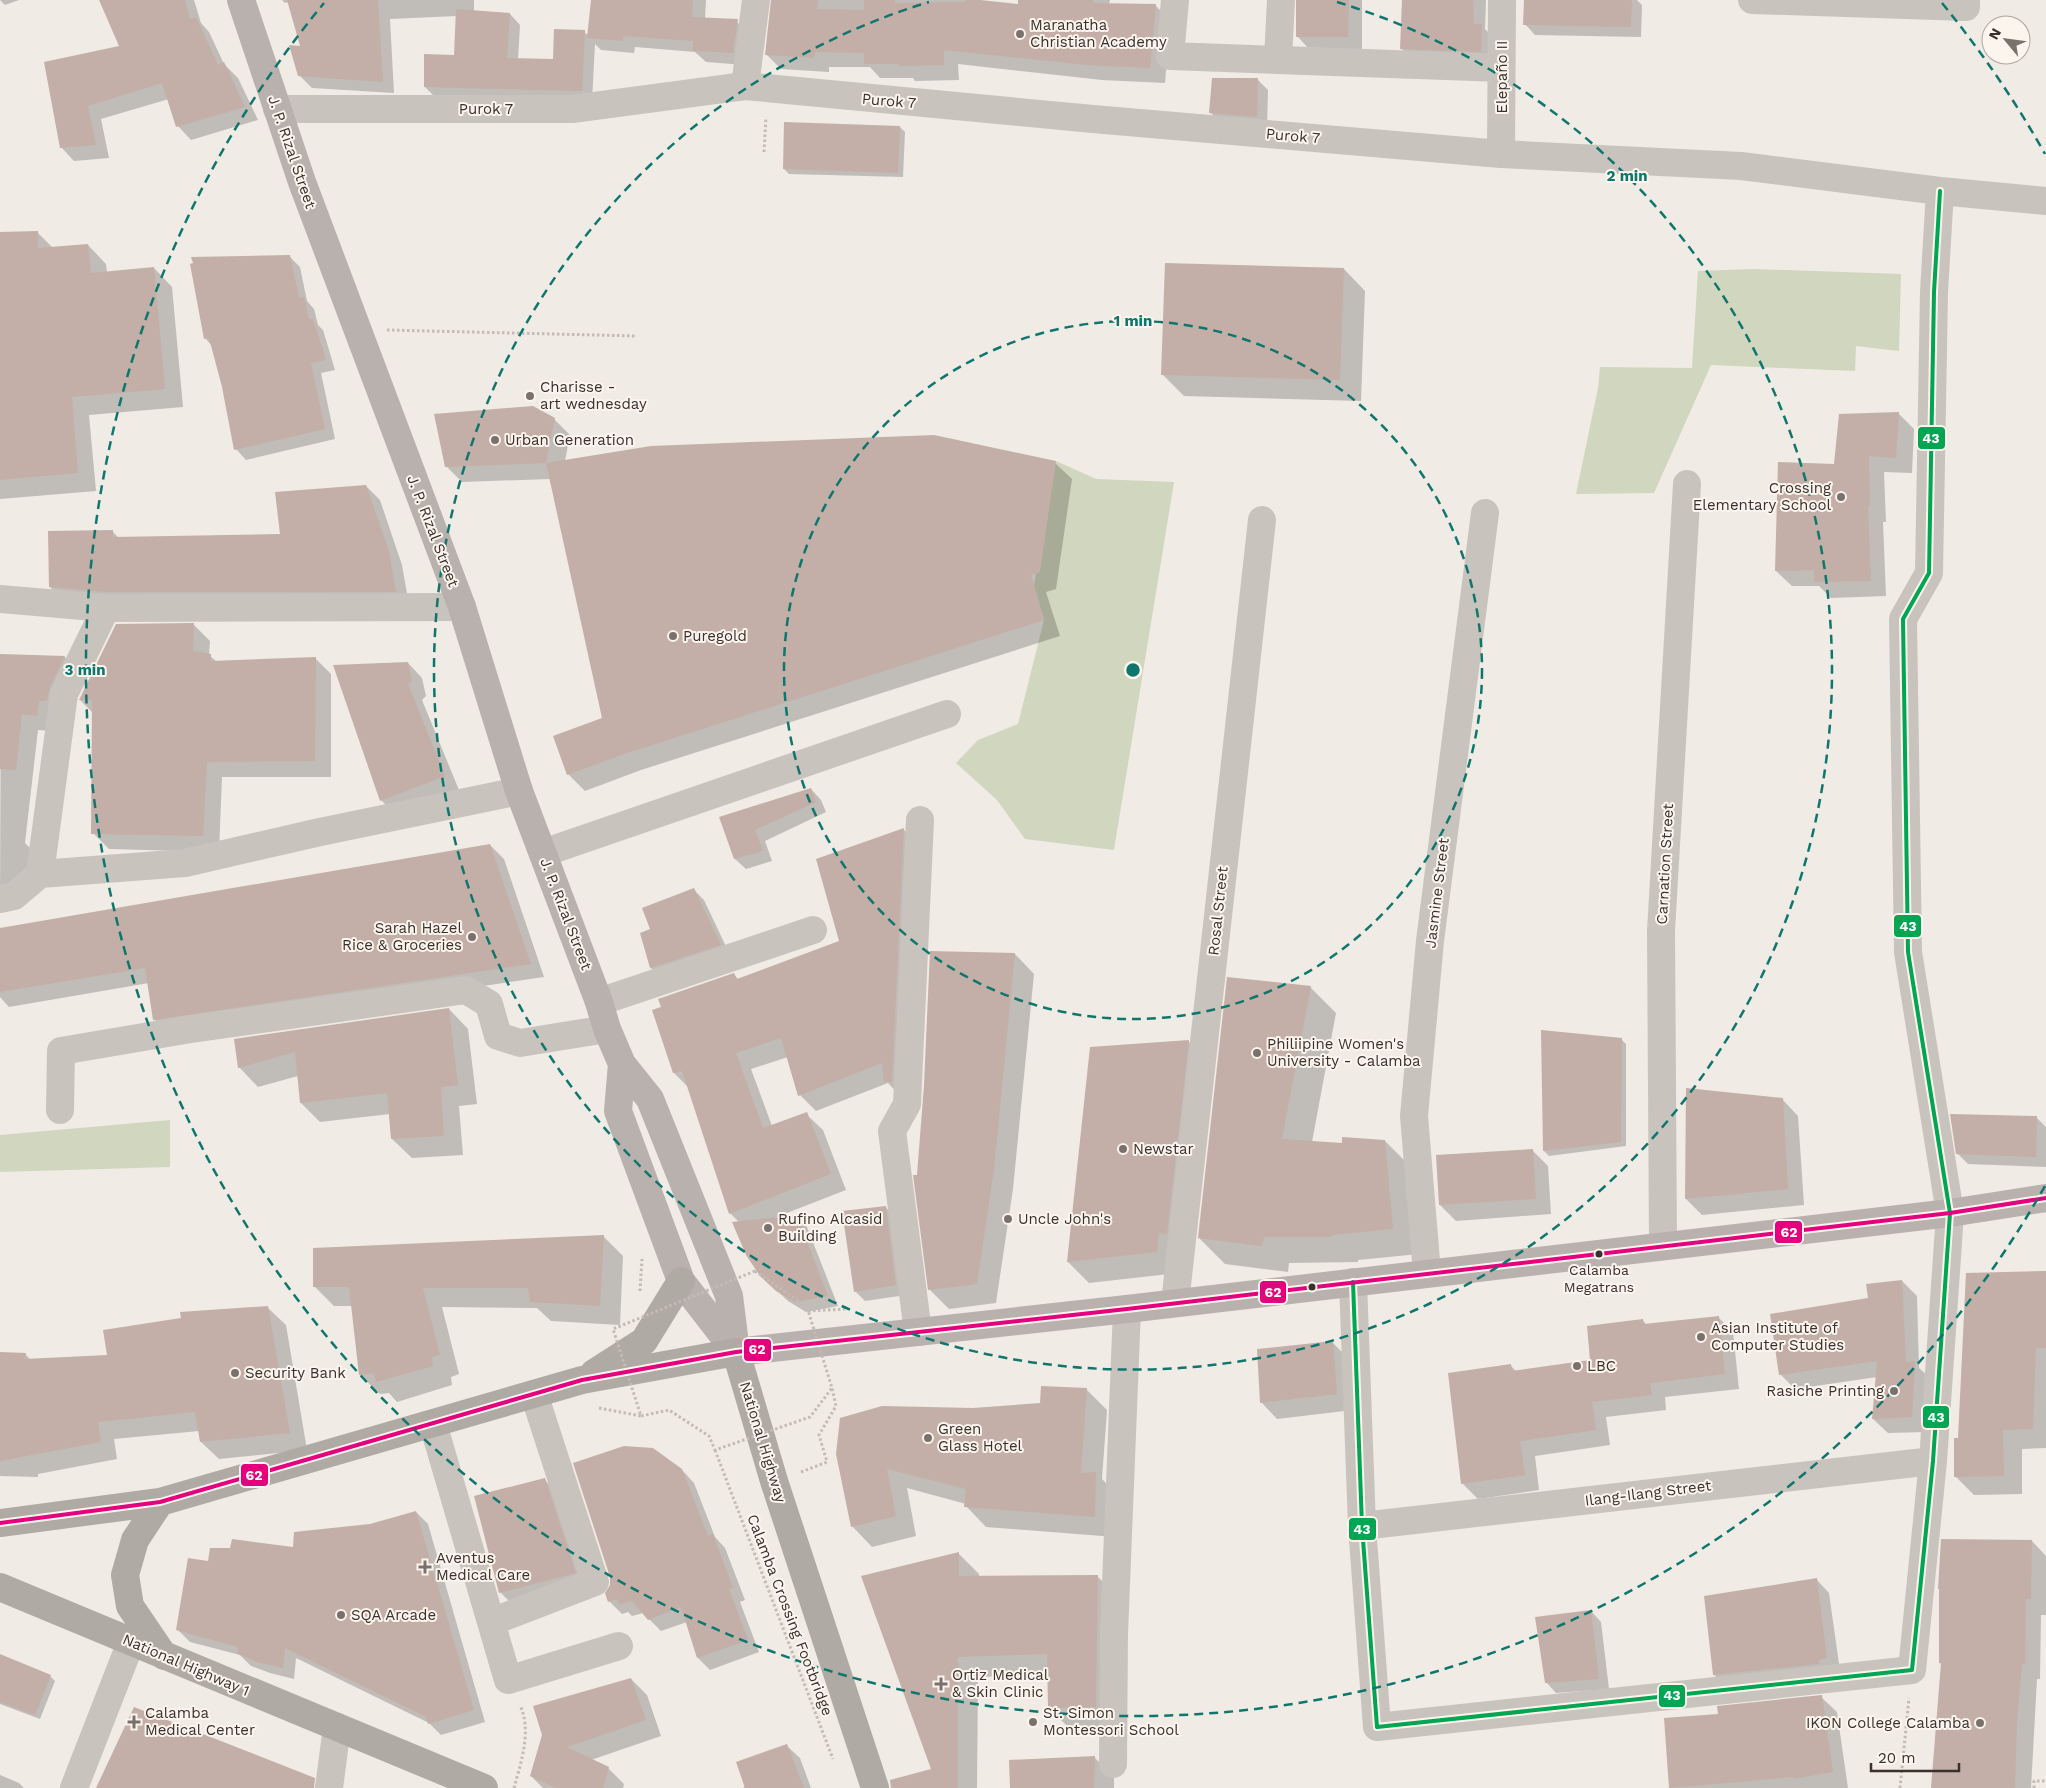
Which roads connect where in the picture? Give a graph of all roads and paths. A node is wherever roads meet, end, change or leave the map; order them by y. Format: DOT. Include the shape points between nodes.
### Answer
graph roads {
  1 [pos="240,0"];
  2 [pos="756,0"];
  3 [pos="1174,0"];
  4 [pos="1281,0"];
  5 [pos="1502,0"];
  6 [pos="1752,0"];
  7 [pos="1966,0"];
  8 [pos="1278,59"];
  9 [pos="1501,68"];
  10 [pos="745,86"];
  11 [pos="277,109"];
  12 [pos="767,115"];
  13 [pos="764,152"];
  14 [pos="1502,154"];
  15 [pos="1940,190"];
  16 [pos="2046,201"];
  17 [pos="356,329"];
  18 [pos="637,336"];
  19 [pos="1687,484"];
  20 [pos="1485,513"];
  21 [pos="1262,520"];
  22 [pos="0,599"];
  23 [pos="462,607"];
  24 [pos="106,608"];
  25 [pos="947,714"];
  26 [pos="519,792"];
  27 [pos="920,820"];
  28 [pos="543,853"];
  29 [pos="40,874"];
  30 [pos="0,899"];
  31 [pos="813,930"];
  32 [pos="599,1002"];
  33 [pos="606,1029"];
  34 [pos="622,1064"];
  35 [pos="60,1110"];
  36 [pos="2046,1198"];
  37 [pos="1950,1213"];
  38 [pos="1663,1246"];
  39 [pos="642,1254"];
  40 [pos="1427,1273"];
  41 [pos="681,1281"];
  42 [pos="1353,1282"];
  43 [pos="640,1300"];
  44 [pos="1175,1303"];
  45 [pos="1127,1309"];
  46 [pos="639,1310"];
  47 [pos="639,1319"];
  48 [pos="918,1332"];
  49 [pos="736,1352"];
  50 [pos="582,1380"];
  51 [pos="832,1388"];
  52 [pos="534,1394"];
  53 [pos="599,1408"];
  54 [pos="641,1416"];
  55 [pos="433,1424"];
  56 [pos="715,1450"];
  57 [pos="1933,1460"];
  58 [pos="827,1462"];
  59 [pos="160,1502"];
  60 [pos="0,1523"];
  61 [pos="1362,1526"];
  62 [pos="0,1587"];
  63 [pos="491,1622"];
  64 [pos="131,1642"];
  65 [pos="619,1646"];
  66 [pos="164,1656"];
  67 [pos="1912,1670"];
  68 [pos="508,1680"];
  69 [pos="337,1727"];
  70 [pos="833,1761"];
  71 [pos="1113,1764"];
  72 [pos="2046,1781"];
  73 [pos="472,1786"];
  74 [pos="74,1788"];
  75 [pos="329,1788"];
  76 [pos="514,1788"];
  77 [pos="874,1788"];
  78 [pos="1900,1788"];
  79 [pos="2034,1788"];
  1 -- 11 [label="main road, J. P. Rizal Street"];
  2 -- 10 [label="street"];
  3 -- 8 [label="street" via="1170,56"];
  4 -- 8 [label="street"];
  5 -- 9 [label="street, Elepaño II"];
  6 -- 7 [label="street" via="1966,7"];
  8 -- 9 [label="street"];
  9 -- 14 [label="street, Elepaño II"];
  10 -- 11 [label="street, Purok 7" via="572,109"];
  10 -- 14 [label="street, Purok 7"];
  11 -- 17 [label="main road, J. P. Rizal Street"];
  12 -- 13 [label="path"];
  14 -- 15 [label="street, Purok 7" via="1741,166"];
  15 -- 16 [label="street, Purok 7"];
  15 -- 37 [label="street" via="1934,292 1929,573 1902,619 1908,952"];
  17 -- 18 [label="path"];
  17 -- 23 [label="main road, J. P. Rizal Street"];
  19 -- 38 [label="street, Carnation Street" via="1661,931"];
  20 -- 40 [label="street, Jasmine Street" via="1430,941 1414,1116"];
  21 -- 44 [label="street, Rosal Street"];
  22 -- 24 [label="street"];
  23 -- 24 [label="street"];
  23 -- 26 [label="main road, J. P. Rizal Street"];
  24 -- 29 [label="street" via="64,694"];
  25 -- 28 [label="street"];
  26 -- 28 [label="main road, J. P. Rizal Street"];
  26 -- 29 [label="street" via="185,863"];
  27 -- 48 [label="street" via="907,1104 892,1131"];
  28 -- 32 [label="main road, J. P. Rizal Street"];
  29 -- 30 [label="street" via="14,896"];
  31 -- 32 [label="street"];
  32 -- 33 [label="main road, J. P. Rizal Street"];
  33 -- 34 [label="main road, J. P. Rizal Street"];
  33 -- 35 [label="street" via="520,1042 498,1036 489,1004 466,990 191,1029 61,1051"];
  34 -- 41 [label="main road, J. P. Rizal Street" via="618,1110"];
  34 -- 49 [label="main road, J. P. Rizal Street" via="650,1099 730,1296"];
  36 -- 37 [label="main road"];
  37 -- 38 [label="main road"];
  37 -- 57 [label="street"];
  38 -- 40 [label="main road"];
  39 -- 43 [label="path"];
  40 -- 42 [label="main road"];
  41 -- 49 [label="main road, J. P. Rizal Street"];
  41 -- 50 [label="highway" via="644,1341"];
  42 -- 44 [label="main road"];
  42 -- 61 [label="street"];
  44 -- 45 [label="main road"];
  45 -- 48 [label="main road"];
  45 -- 71 [label="street" via="1114,1634"];
  46 -- 47 [label="path"];
  47 -- 51 [label="path, bridge" via="755,1271 807,1307"];
  47 -- 54 [label="path, bridge" via="613,1328"];
  48 -- 49 [label="main road"];
  49 -- 50 [label="highway"];
  49 -- 77 [label="highway, National Highway" via="774,1481"];
  50 -- 52 [label="highway"];
  51 -- 56 [label="path, bridge" via="810,1417"];
  51 -- 58 [label="path" via="836,1406 819,1435"];
  52 -- 55 [label="highway"];
  52 -- 63 [label="street" via="595,1582"];
  53 -- 54 [label="path"];
  54 -- 56 [label="path, Calamba Crossing Footbridge, bridge" via="669,1410 709,1436"];
  55 -- 59 [label="highway"];
  55 -- 63 [label="street"];
  56 -- 70 [label="path, Calamba Crossing Footbridge"];
  57 -- 61 [label="street, Ilang-Ilang Street"];
  57 -- 67 [label="street"];
  59 -- 60 [label="highway"];
  59 -- 66 [label="highway" via="135,1540 125,1575 130,1606"];
  61 -- 67 [label="street" via="1377,1726"];
  62 -- 64 [label="highway, National Highway 1"];
  63 -- 68 [label="street"];
  64 -- 66 [label="highway, National Highway 1"];
  64 -- 74 [label="street"];
  65 -- 68 [label="street"];
  66 -- 69 [label="highway, National Highway 1"];
  67 -- 78 [label="path"];
  68 -- 76 [label="path" via="524,1714 525,1748"];
  69 -- 73 [label="highway, National Highway 1"];
  69 -- 75 [label="street"];
  72 -- 79 [label="path" via="2034,1781"];
}
